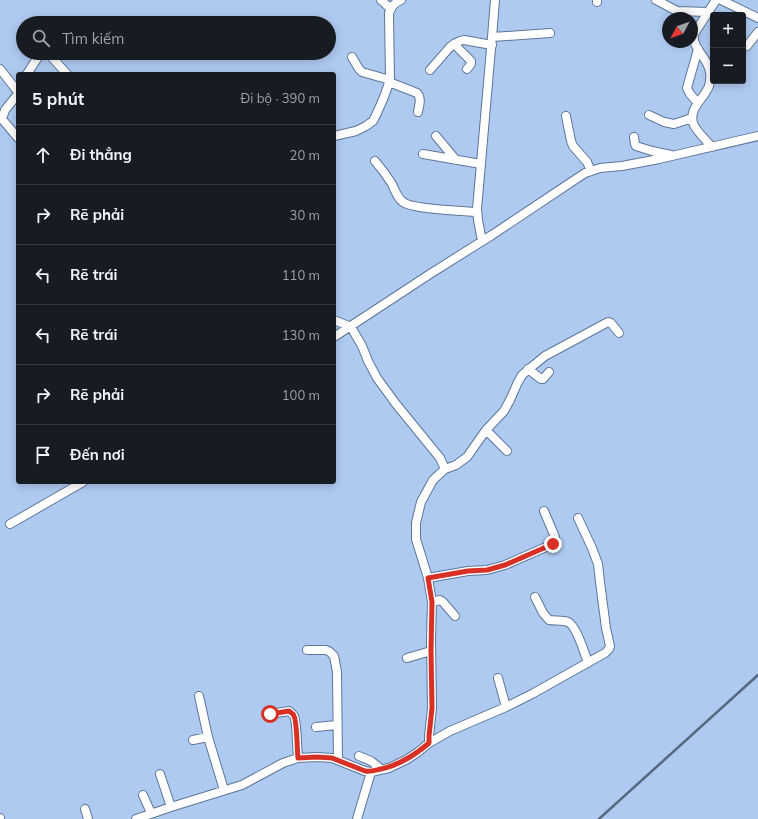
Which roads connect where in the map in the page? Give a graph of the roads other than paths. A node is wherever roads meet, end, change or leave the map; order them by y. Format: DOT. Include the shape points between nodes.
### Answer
graph roads {
  1 [pos="381,0"];
  2 [pos="402,0"];
  3 [pos="495,0"];
  4 [pos="656,0"];
  5 [pos="716,0"];
  6 [pos="391,9"];
  7 [pos="708,12"];
  8 [pos="758,18"];
  9 [pos="758,32"];
  10 [pos="550,33"];
  11 [pos="492,41"];
  12 [pos="459,42"];
  13 [pos="747,46"];
  14 [pos="698,49"];
  15 [pos="352,58"];
  16 [pos="36,60"];
  17 [pos="54,60"];
  18 [pos="0,69"];
  19 [pos="430,70"];
  20 [pos="467,70"];
  21 [pos="28,72"];
  22 [pos="65,72"];
  23 [pos="389,81"];
  24 [pos="16,89"];
  25 [pos="16,94"];
  26 [pos="698,103"];
  27 [pos="418,112"];
  28 [pos="649,115"];
  29 [pos="566,116"];
  30 [pos="692,118"];
  31 [pos="16,136"];
  32 [pos="336,136"];
  33 [pos="436,136"];
  34 [pos="758,136"];
  35 [pos="634,137"];
  36 [pos="712,146"];
  37 [pos="423,154"];
  38 [pos="673,155"];
  39 [pos="456,160"];
  40 [pos="375,161"];
  41 [pos="481,164"];
  42 [pos="591,171"];
  43 [pos="477,212"];
  44 [pos="482,241"];
  45 [pos="336,321"];
  46 [pos="351,327"];
  47 [pos="619,334"];
  48 [pos="336,336"];
  49 [pos="528,370"];
  50 [pos="549,372"];
  51 [pos="486,430"];
  52 [pos="507,452"];
  53 [pos="446,469"];
  54 [pos="80,484"];
  55 [pos="544,511"];
  56 [pos="578,518"];
  57 [pos="10,524"];
  58 [pos="428,578"];
  59 [pos="535,597"];
  60 [pos="432,602"];
  61 [pos="455,616"];
  62 [pos="307,650"];
  63 [pos="431,651"];
  64 [pos="406,658"];
  65 [pos="588,662"];
  66 [pos="498,678"];
  67 [pos="199,696"];
  68 [pos="506,707"];
  69 [pos="270,714"];
  70 [pos="337,724"];
  71 [pos="316,727"];
  72 [pos="208,737"];
  73 [pos="193,740"];
  74 [pos="429,743"];
  75 [pos="359,756"];
  76 [pos="298,758"];
  77 [pos="338,760"];
  78 [pos="380,769"];
  79 [pos="371,772"];
  80 [pos="160,774"];
  81 [pos="224,790"];
  82 [pos="144,795"];
  83 [pos="171,807"];
  84 [pos="85,809"];
  85 [pos="152,813"];
  86 [pos="88,819"];
  87 [pos="136,819"];
  88 [pos="358,819"];
  1 -- 6 [label="street"];
  2 -- 6 [label="street" via="396,2"];
  3 -- 11 [label="street"];
  4 -- 7 [label="street" via="678,11"];
  5 -- 7 [label="street"];
  5 -- 8 [label="street"];
  6 -- 23 [label="street"];
  7 -- 14 [label="street" via="694,34"];
  9 -- 13 [label="street"];
  10 -- 11 [label="street"];
  11 -- 12 [label="street"];
  11 -- 41 [label="street"];
  12 -- 19 [label="street"];
  12 -- 20 [label="street" via="471,61"];
  14 -- 26 [label="street" via="687,88"];
  14 -- 26 [label="street" via="710,72 709,87"];
  15 -- 23 [label="street" via="362,72"];
  16 -- 21 [label="street"];
  17 -- 22 [label="street"];
  18 -- 24 [label="street"];
  23 -- 27 [label="street" via="417,93 420,99"];
  23 -- 32 [label="street" via="373,121 356,131"];
  25 -- 31 [label="street" via="2,119"];
  26 -- 30 [label="street"];
  28 -- 30 [label="street" via="674,124"];
  29 -- 42 [label="street" via="571,141"];
  30 -- 36 [label="street" via="695,128"];
  33 -- 39 [label="street"];
  34 -- 36 [label="street"];
  35 -- 38 [label="street" via="636,146"];
  36 -- 38 [label="street"];
  37 -- 39 [label="street"];
  38 -- 42 [label="street"];
  39 -- 41 [label="street"];
  40 -- 43 [label="street" via="399,198 407,204"];
  41 -- 43 [label="street"];
  42 -- 44 [label="street"];
  43 -- 44 [label="street"];
  44 -- 46 [label="street"];
  45 -- 46 [label="street"];
  46 -- 48 [label="street"];
  46 -- 53 [label="street" via="377,378"];
  47 -- 49 [label="street" via="608,322 545,356"];
  49 -- 50 [label="street" via="541,379"];
  49 -- 51 [label="street" via="522,375 504,411"];
  51 -- 52 [label="street"];
  51 -- 53 [label="street" via="467,457"];
  53 -- 58 [label="street" via="433,480 421,502 416,523 416,539"];
  54 -- 57 [label="street"];
  55 -- 58 [label="street" via="555,537 553,544 487,570"];
  56 -- 65 [label="street" via="598,564 610,646 605,653"];
  58 -- 60 [label="street"];
  59 -- 65 [label="street" via="549,620 571,623"];
  60 -- 61 [label="street" via="440,600"];
  60 -- 63 [label="street"];
  62 -- 70 [label="street" via="326,650 334,656 337,672"];
  63 -- 64 [label="street"];
  63 -- 74 [label="street" via="432,708"];
  65 -- 68 [label="street"];
  66 -- 68 [label="street"];
  67 -- 72 [label="street"];
  68 -- 74 [label="street"];
  69 -- 76 [label="street" via="289,711 294,715"];
  70 -- 71 [label="street"];
  70 -- 77 [label="street"];
  72 -- 73 [label="street"];
  72 -- 81 [label="street"];
  74 -- 78 [label="street" via="406,760 390,768"];
  75 -- 78 [label="street" via="371,761"];
  76 -- 77 [label="street"];
  76 -- 81 [label="street" via="283,763 242,785"];
  77 -- 79 [label="street"];
  78 -- 79 [label="street"];
  79 -- 88 [label="street"];
  80 -- 83 [label="street"];
  81 -- 83 [label="street"];
  82 -- 85 [label="street"];
  83 -- 85 [label="street"];
  84 -- 86 [label="street"];
  85 -- 87 [label="street"];
}
